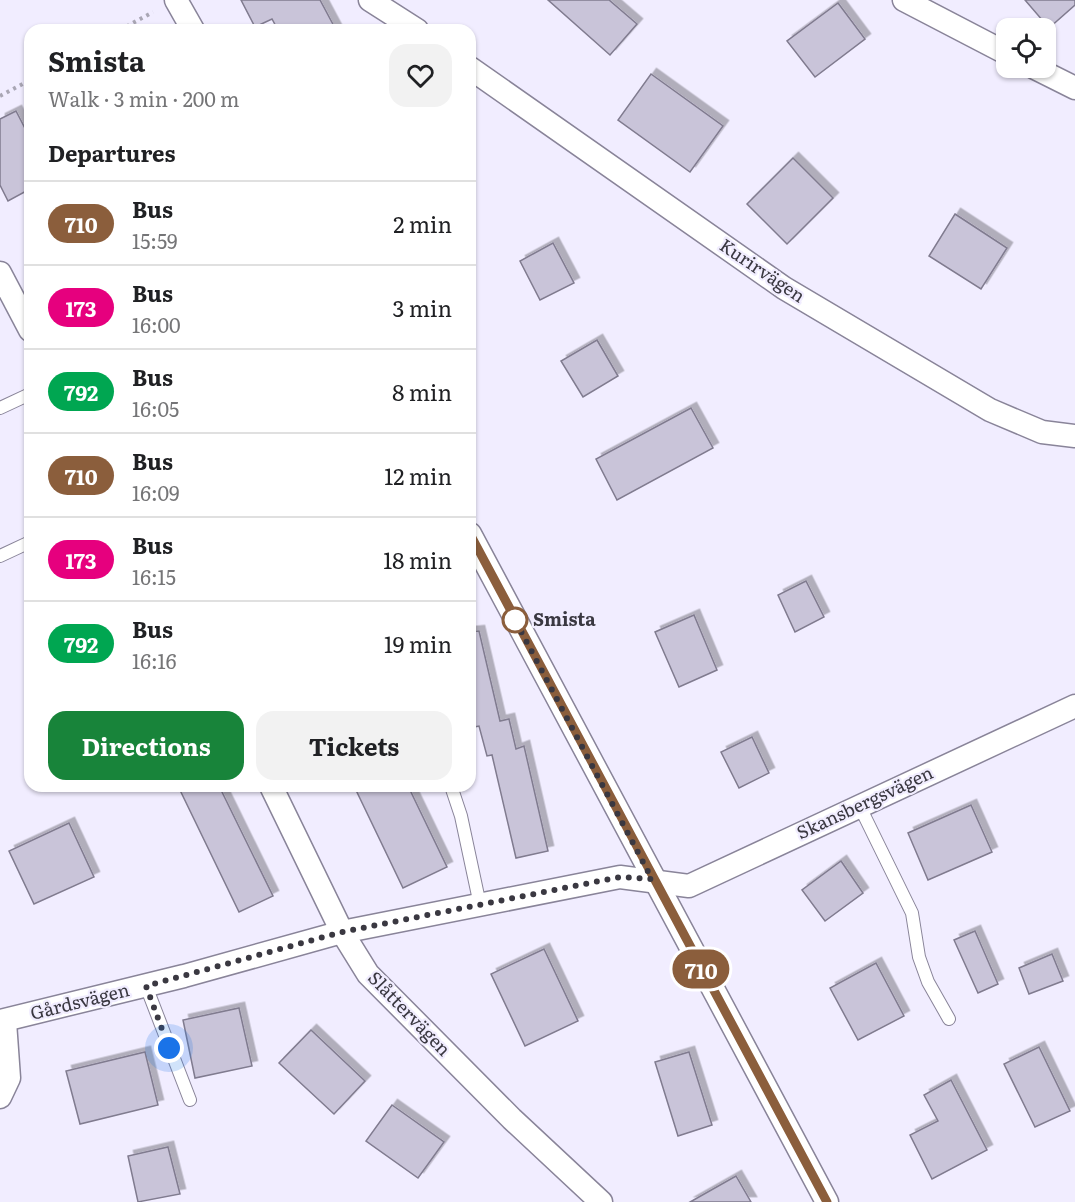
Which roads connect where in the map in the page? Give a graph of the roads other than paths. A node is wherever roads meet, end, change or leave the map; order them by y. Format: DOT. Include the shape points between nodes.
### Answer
graph roads {
  1 [pos="370,0"];
  2 [pos="904,0"];
  3 [pos="166,5"];
  4 [pos="187,24"];
  5 [pos="408,24"];
  6 [pos="996,48"];
  7 [pos="476,72"];
  8 [pos="1055,78"];
  9 [pos="1075,88"];
  10 [pos="0,273"];
  11 [pos="24,319"];
  12 [pos="24,397"];
  13 [pos="0,408"];
  14 [pos="1075,436"];
  15 [pos="24,545"];
  16 [pos="476,545"];
  17 [pos="0,556"];
  18 [pos="1075,706"];
  19 [pos="274,792"];
  20 [pos="454,792"];
  21 [pos="860,805"];
  22 [pos="652,879"];
  23 [pos="480,905"];
  24 [pos="342,932"];
  25 [pos="146,986"];
  26 [pos="949,1019"];
  27 [pos="3,1022"];
  28 [pos="0,1097"];
  29 [pos="190,1100"];
  30 [pos="601,1202"];
  31 [pos="827,1202"];
  1 -- 5 [label="street"];
  2 -- 6 [label="street"];
  3 -- 4 [label="street"];
  7 -- 14 [label="street, Kurirvägen" via="784,288 990,410 1042,432"];
  8 -- 9 [label="street"];
  10 -- 11 [label="street"];
  12 -- 13 [label="lane"];
  15 -- 17 [label="lane"];
  16 -- 22 [label="street"];
  18 -- 21 [label="street, Skansbergsvägen"];
  19 -- 24 [label="street, Slåttervägen"];
  20 -- 23 [label="lane"];
  21 -- 22 [label="street, Skansbergsvägen" via="688,886"];
  21 -- 26 [label="lane" via="912,913 919,957"];
  22 -- 23 [label="street, Gårdsvägen" via="620,877"];
  22 -- 31 [label="street"];
  23 -- 24 [label="street, Gårdsvägen"];
  24 -- 25 [label="street, Gårdsvägen"];
  24 -- 30 [label="street, Slåttervägen" via="368,974"];
  25 -- 27 [label="street, Gårdsvägen"];
  25 -- 29 [label="lane"];
  27 -- 28 [label="street" via="9,1078"];
}
